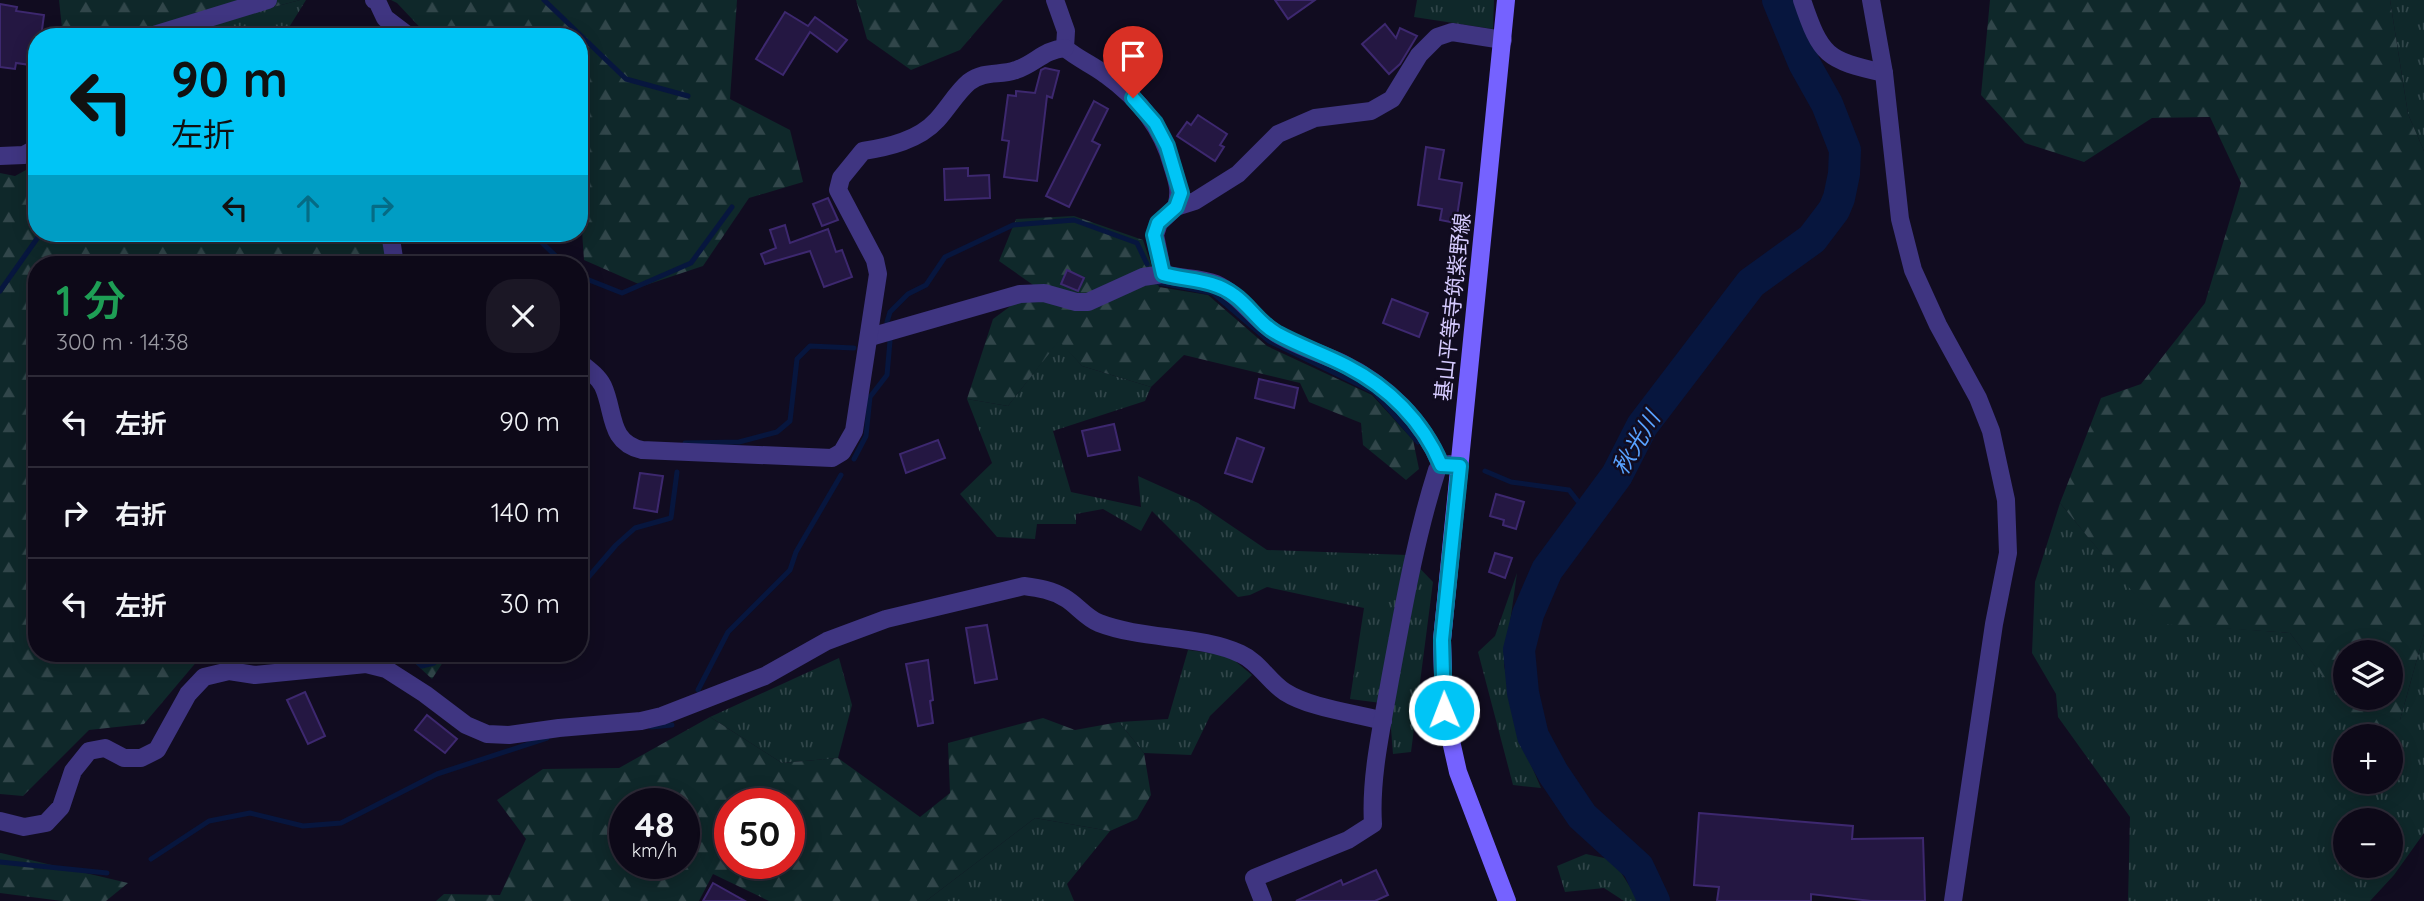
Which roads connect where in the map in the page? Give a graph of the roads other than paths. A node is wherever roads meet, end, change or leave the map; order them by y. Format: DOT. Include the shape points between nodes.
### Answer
graph roads {
  1 [pos="268,0"];
  2 [pos="374,0"];
  3 [pos="1055,0"];
  4 [pos="1507,0"];
  5 [pos="1802,0"];
  6 [pos="1871,0"];
  7 [pos="177,28"];
  8 [pos="398,28"];
  9 [pos="1503,40"];
  10 [pos="1065,48"];
  11 [pos="1884,73"];
  12 [pos="28,153"];
  13 [pos="0,156"];
  14 [pos="1176,207"];
  15 [pos="1163,274"];
  16 [pos="870,337"];
  17 [pos="588,369"];
  18 [pos="1441,465"];
  19 [pos="1460,466"];
  20 [pos="1383,720"];
  21 [pos="0,821"];
  22 [pos="1263,901"];
  23 [pos="1507,901"];
  24 [pos="1953,901"];
  1 -- 7 [label="street"];
  2 -- 8 [label="street"];
  3 -- 10 [label="street" via="1066,31"];
  4 -- 9 [label="main road, 基山平等寺筑紫野線"];
  5 -- 11 [label="street" via="1815,37 1827,54"];
  6 -- 11 [label="street"];
  9 -- 14 [label="street" via="1452,32 1437,37 1419,55 1392,99 1371,111 1315,118 1278,134 1238,174 1195,201"];
  9 -- 19 [label="main road, 基山平等寺筑紫野線"];
  10 -- 14 [label="street" via="1114,82 1155,123 1181,193"];
  10 -- 16 [label="street" via="1053,49 1018,70 988,73 969,82 935,123 889,147 863,151 841,178 838,190 878,274"];
  11 -- 24 [label="street" via="1900,219 1913,270 1978,398 1991,431 2006,500 2008,553"];
  12 -- 13 [label="street"];
  14 -- 15 [label="street" via="1158,223 1154,235"];
  15 -- 16 [label="street" via="1143,277 1088,302 1044,293 1020,294"];
  15 -- 18 [label="street" via="1213,283 1235,295 1276,334 1374,382 1403,407 1432,444"];
  16 -- 17 [label="street" via="854,431 842,452 832,458 627,447 618,435 603,385"];
  18 -- 19 [label="street"];
  18 -- 20 [label="street" via="1416,551"];
  19 -- 23 [label="main road, 基山平等寺筑紫野線" via="1442,640 1444,710 1458,772"];
  20 -- 21 [label="street" via="1301,700 1240,653 1116,629 1095,622 1047,589 1024,586 886,619 827,641 765,676 641,721 486,734 386,669 366,664 255,675 229,671 204,677 188,694 157,750 142,758 124,758 105,748 89,751 73,771 61,807 46,823 24,827"];
  20 -- 22 [label="street" via="1373,824 1348,840 1254,878"];
}
